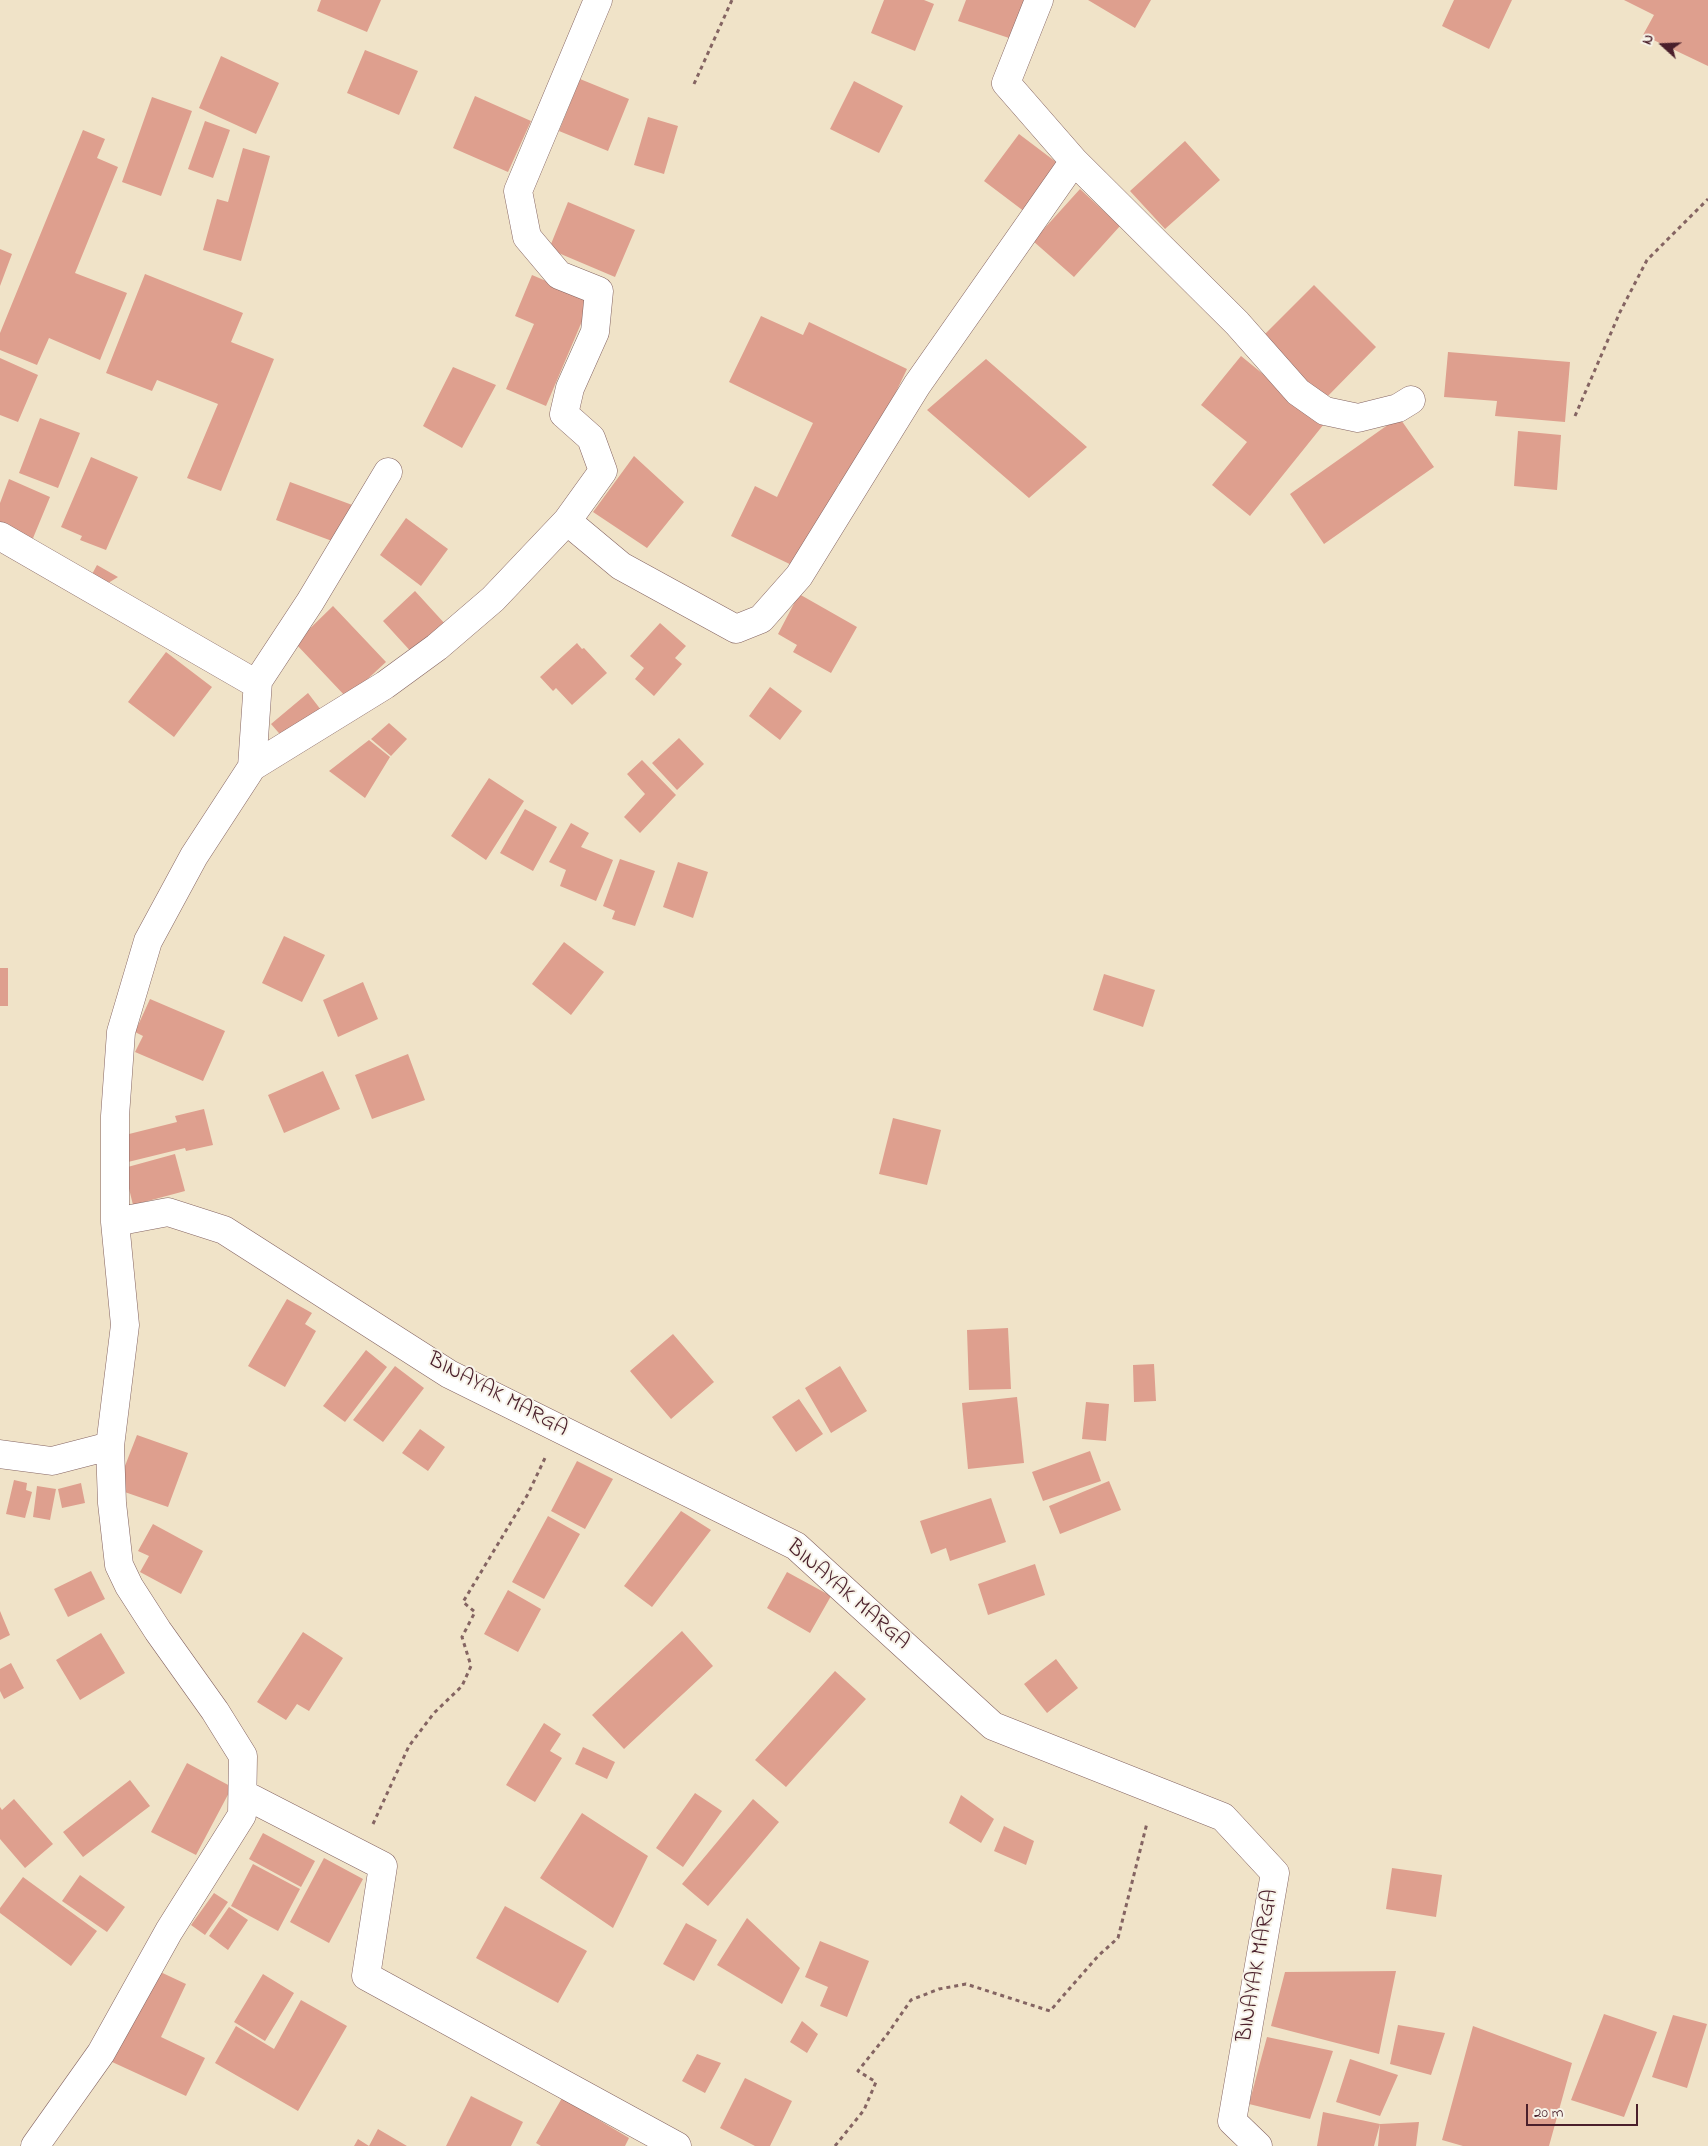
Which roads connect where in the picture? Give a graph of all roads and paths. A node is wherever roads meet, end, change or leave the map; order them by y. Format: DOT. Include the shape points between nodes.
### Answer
graph roads {
  1 [pos="598,0"];
  2 [pos="732,0"];
  3 [pos="1039,0"];
  4 [pos="694,84"];
  5 [pos="1074,161"];
  6 [pos="1708,199"];
  7 [pos="1411,400"];
  8 [pos="1575,416"];
  9 [pos="388,472"];
  10 [pos="567,521"];
  11 [pos="0,536"];
  12 [pos="258,681"];
  13 [pos="252,767"];
  14 [pos="115,1222"];
  15 [pos="559,1429"];
  16 [pos="110,1446"];
  17 [pos="0,1454"];
  18 [pos="243,1794"];
  19 [pos="1163,1794"];
  20 [pos="359,1854"];
  21 [pos="35,2146"];
  22 [pos="677,2146"];
  23 [pos="835,2146"];
  24 [pos="1258,2146"];
  1 -- 10 [label="street" via="518,191 527,237 560,275 599,291 596,332 570,388 564,414 591,438 602,471"];
  2 -- 4 [label="path"];
  3 -- 5 [label="street" via="1006,83"];
  5 -- 7 [label="street" via="1236,323 1298,392 1325,411 1358,418 1398,408"];
  5 -- 10 [label="street" via="917,385 799,576 760,619 736,629 621,566"];
  6 -- 8 [label="path" via="1647,260 1620,312"];
  9 -- 12 [label="street"];
  10 -- 13 [label="street" via="493,599 437,647 385,685"];
  11 -- 12 [label="street" via="253,682"];
  12 -- 13 [label="street"];
  13 -- 14 [label="street" via="194,856 148,941 121,1032 115,1116"];
  14 -- 15 [label="street, BINAYAK MARGA" via="168,1212 224,1230 448,1374"];
  14 -- 16 [label="street" via="125,1325"];
  15 -- 19 [label="street, BINAYAK MARGA" via="796,1546 993,1726"];
  15 -- 20 [label="path" via="528,1494 463,1602 476,1612 462,1637 471,1666 462,1686 409,1746"];
  16 -- 17 [label="street" via="52,1461"];
  16 -- 18 [label="street" via="119,1565 158,1631 244,1756"];
  18 -- 20 [label="street"];
  18 -- 21 [label="street" via="242,1815 169,1932 100,2053"];
  19 -- 23 [label="path" via="1148,1819 1118,1938 1050,2011 966,1984 911,2000 858,2071 876,2082 864,2110"];
  19 -- 24 [label="street, BINAYAK MARGA" via="1223,1817 1275,1873 1232,2121"];
  20 -- 22 [label="street" via="383,1866 366,1976"];
}
